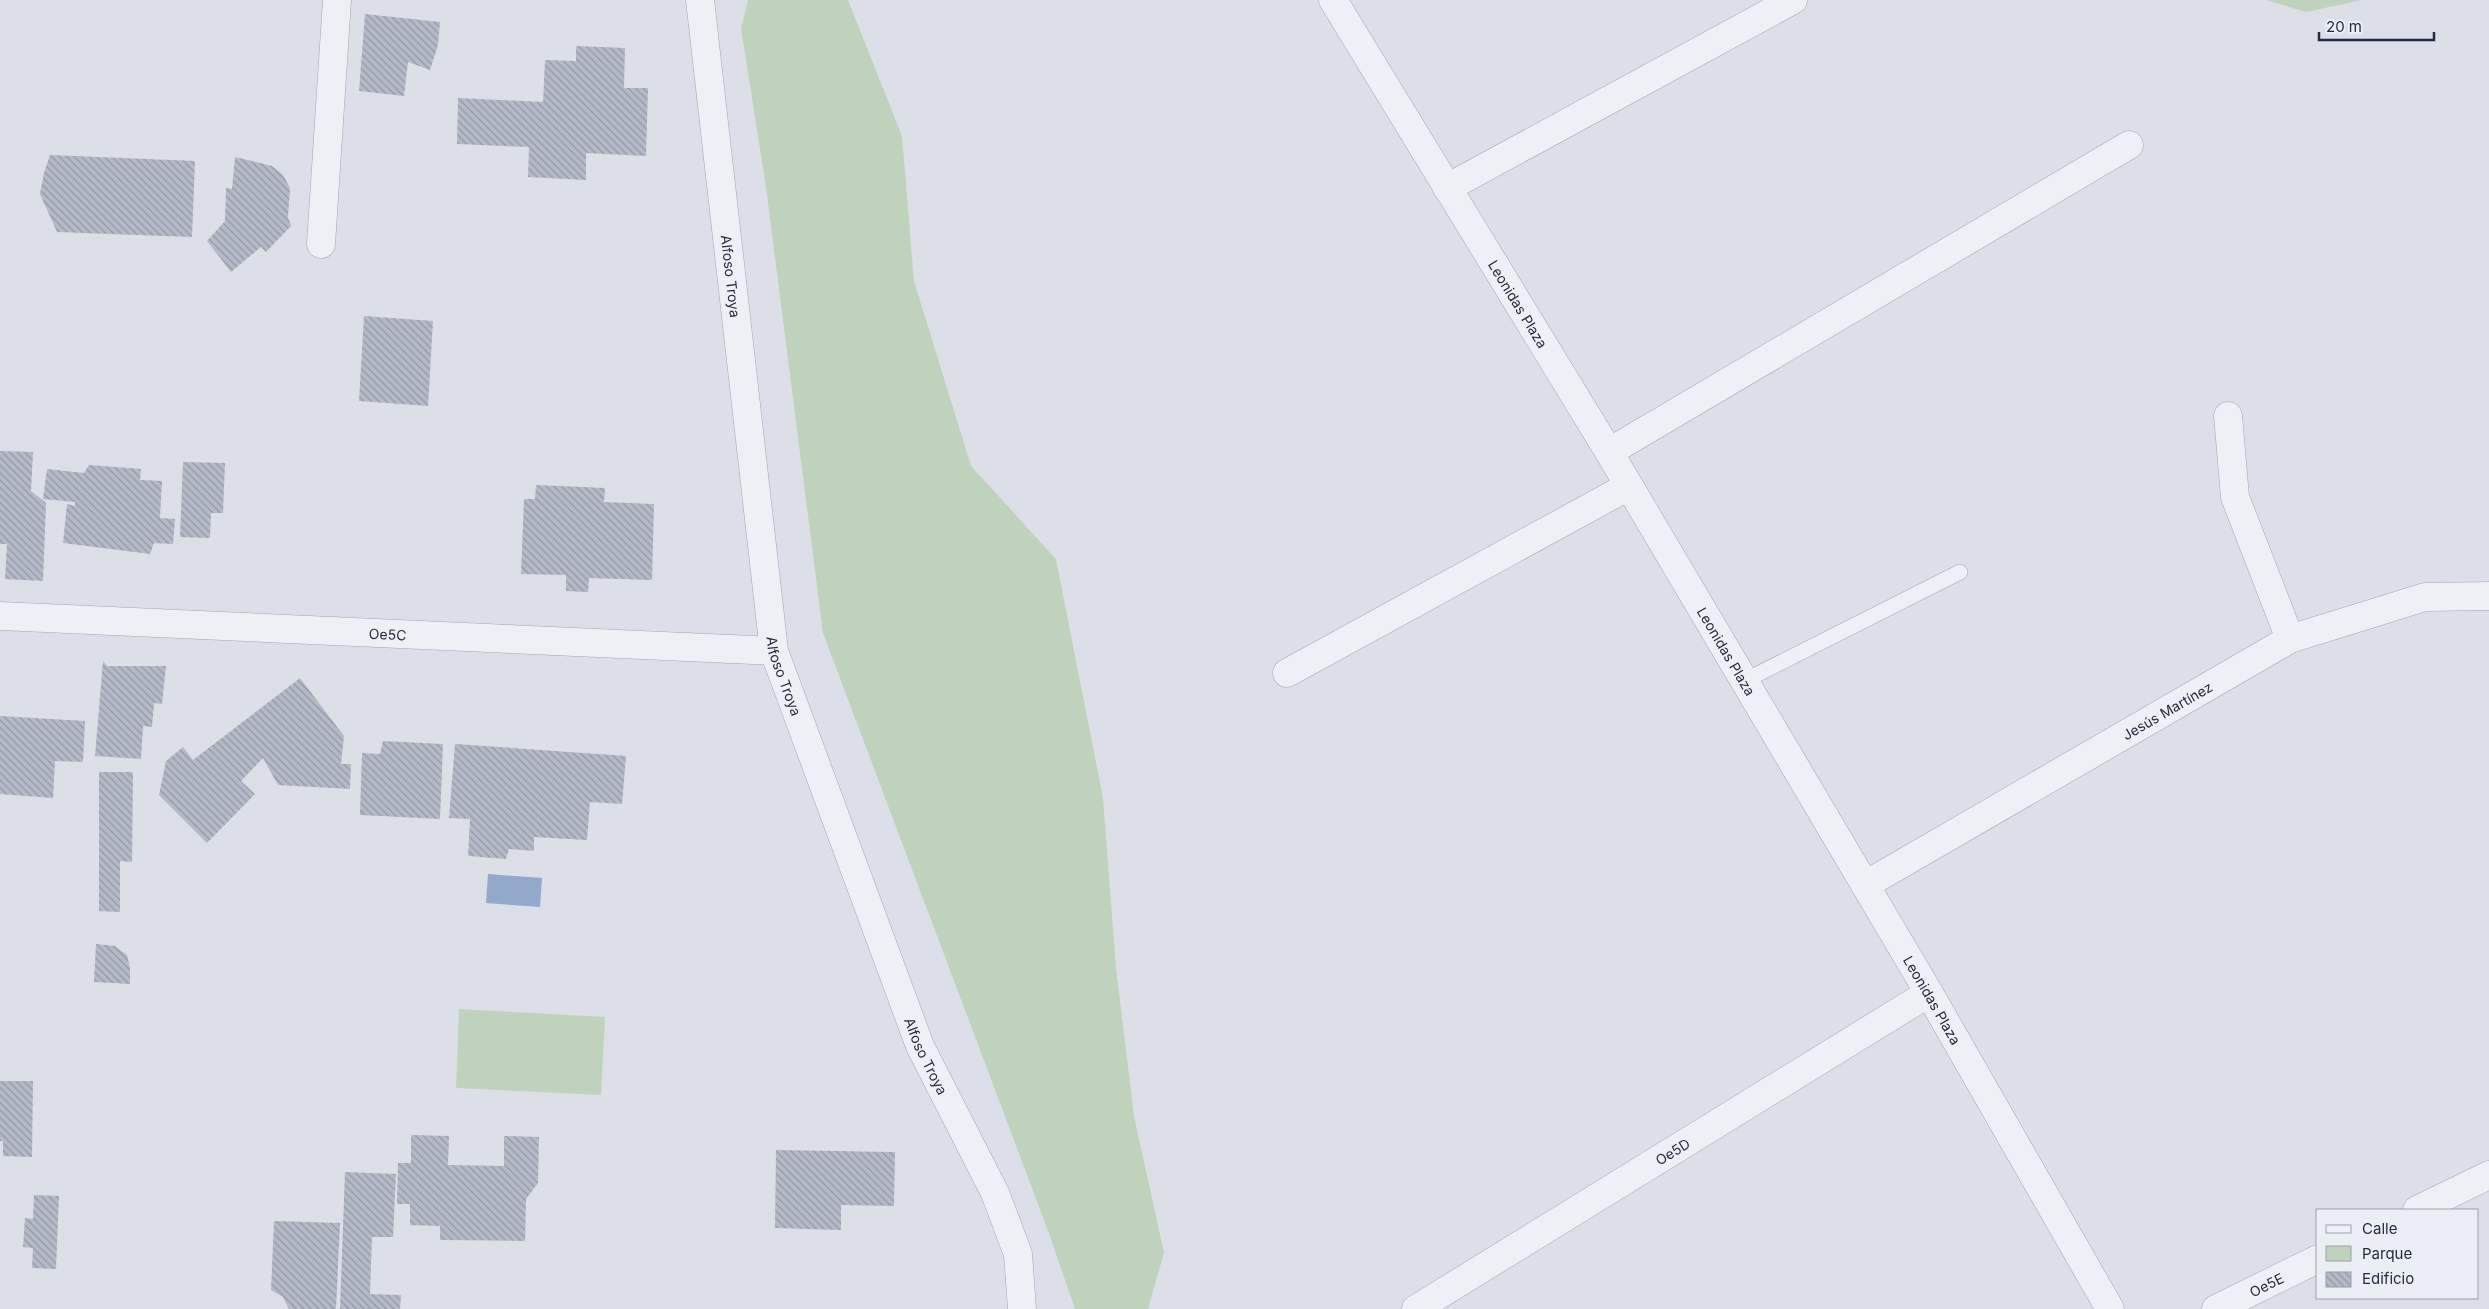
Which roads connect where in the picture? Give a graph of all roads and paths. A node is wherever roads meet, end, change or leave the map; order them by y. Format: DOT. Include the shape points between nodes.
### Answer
graph roads {
  1 [pos="336,0"];
  2 [pos="1333,0"];
  3 [pos="1793,0"];
  4 [pos="701,1"];
  5 [pos="2129,145"];
  6 [pos="1448,188"];
  7 [pos="321,244"];
  8 [pos="2228,416"];
  9 [pos="1609,452"];
  10 [pos="1629,486"];
  11 [pos="1960,572"];
  12 [pos="2489,596"];
  13 [pos="0,616"];
  14 [pos="2290,638"];
  15 [pos="774,651"];
  16 [pos="1287,672"];
  17 [pos="1744,681"];
  18 [pos="1865,885"];
  19 [pos="1929,993"];
  20 [pos="2489,1175"];
  21 [pos="2419,1209"];
  22 [pos="2316,1260"];
  23 [pos="1022,1309"];
  24 [pos="1416,1309"];
  25 [pos="2110,1309"];
  26 [pos="2216,1309"];
  1 -- 7 [label="street"];
  2 -- 6 [label="street, Leonidas Plaza"];
  3 -- 6 [label="street"];
  4 -- 15 [label="street, Alfoso Troya"];
  5 -- 9 [label="street"];
  6 -- 9 [label="street, Leonidas Plaza"];
  8 -- 14 [label="street" via="2235,497"];
  9 -- 10 [label="street, Leonidas Plaza"];
  10 -- 16 [label="street"];
  10 -- 17 [label="street, Leonidas Plaza"];
  11 -- 17 [label="lane"];
  12 -- 14 [label="street, Jesús Martínez" via="2425,597"];
  13 -- 15 [label="street, Oe5C"];
  14 -- 18 [label="street, Jesús Martínez"];
  15 -- 23 [label="street, Alfoso Troya" via="920,1046 995,1193 1018,1254"];
  17 -- 18 [label="street, Leonidas Plaza"];
  18 -- 19 [label="street, Leonidas Plaza"];
  19 -- 24 [label="street, Oe5D"];
  19 -- 25 [label="street, Leonidas Plaza"];
  20 -- 21 [label="street"];
  22 -- 26 [label="street, Oe5E"];
}
